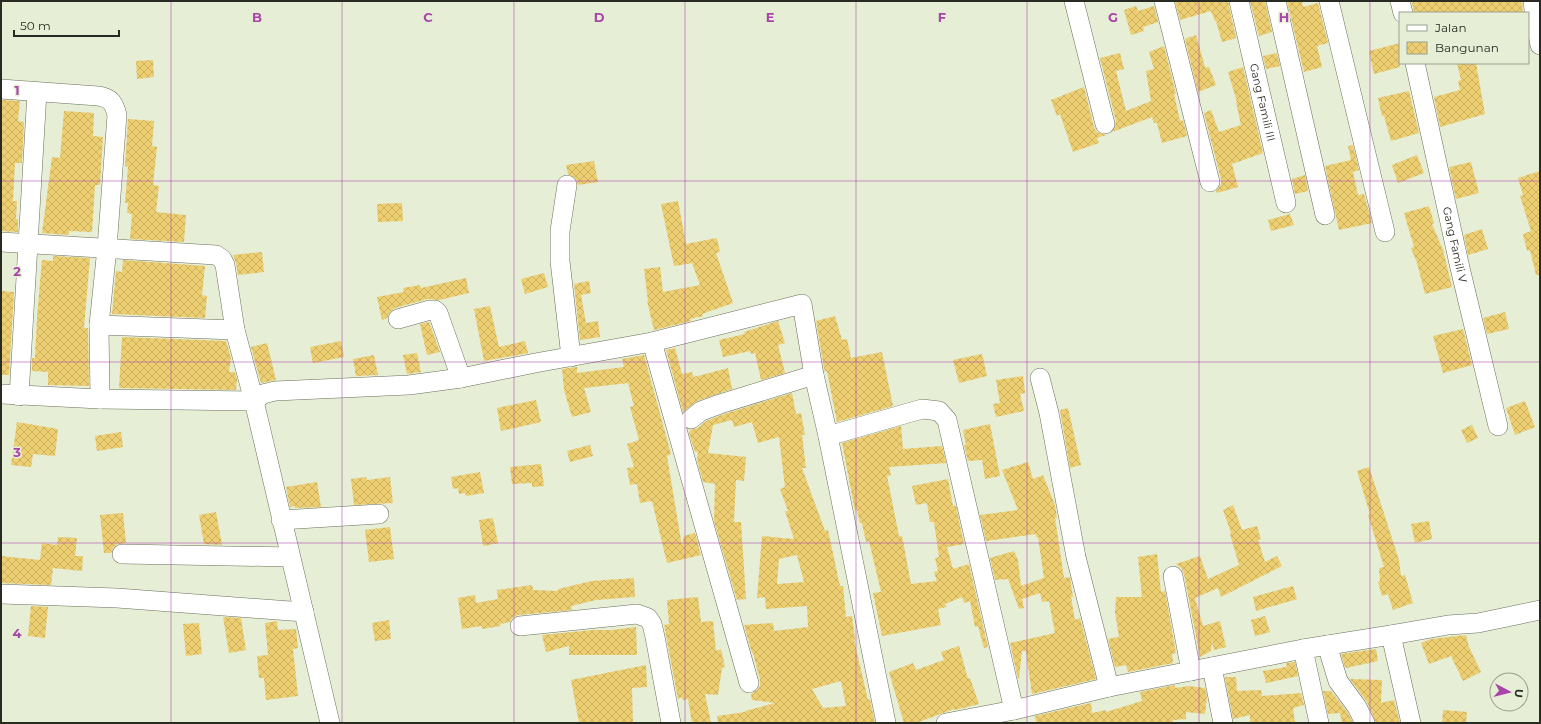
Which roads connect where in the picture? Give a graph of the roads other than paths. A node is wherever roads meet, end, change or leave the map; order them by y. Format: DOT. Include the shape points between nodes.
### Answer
graph roads {
  1 [pos="1074,1"];
  2 [pos="1164,1"];
  3 [pos="1240,1"];
  4 [pos="1276,1"];
  5 [pos="1329,1"];
  6 [pos="1400,1"];
  7 [pos="1533,1"];
  8 [pos="1403,12"];
  9 [pos="1540,45"];
  10 [pos="1415,64"];
  11 [pos="1,89"];
  12 [pos="37,92"];
  13 [pos="1105,124"];
  14 [pos="1210,182"];
  15 [pos="567,185"];
  16 [pos="1286,203"];
  17 [pos="1325,215"];
  18 [pos="1385,232"];
  19 [pos="1,242"];
  20 [pos="29,244"];
  21 [pos="107,248"];
  22 [pos="398,319"];
  23 [pos="99,325"];
  24 [pos="235,330"];
  25 [pos="652,342"];
  26 [pos="571,357"];
  27 [pos="814,374"];
  28 [pos="461,378"];
  29 [pos="1040,378"];
  30 [pos="10,395"];
  31 [pos="100,399"];
  32 [pos="254,401"];
  33 [pos="691,419"];
  34 [pos="1498,426"];
  35 [pos="828,436"];
  36 [pos="379,514"];
  37 [pos="281,520"];
  38 [pos="122,554"];
  39 [pos="290,557"];
  40 [pos="1173,576"];
  41 [pos="1,594"];
  42 [pos="1540,610"];
  43 [pos="304,612"];
  44 [pos="520,626"];
  45 [pos="1391,635"];
  46 [pos="1326,645"];
  47 [pos="1303,649"];
  48 [pos="1212,667"];
  49 [pos="1191,671"];
  50 [pos="749,683"];
  51 [pos="1109,687"];
  52 [pos="1014,710"];
  53 [pos="330,723"];
  54 [pos="670,723"];
  55 [pos="886,723"];
  56 [pos="946,723"];
  57 [pos="1223,723"];
  58 [pos="1319,723"];
  59 [pos="1365,723"];
  60 [pos="1411,723"];
  1 -- 13 [label="street"];
  2 -- 14 [label="street"];
  3 -- 16 [label="street, Gang Famili III"];
  4 -- 17 [label="street"];
  5 -- 18 [label="street"];
  6 -- 8 [label="street"];
  7 -- 9 [label="street"];
  10 -- 34 [label="street, Gang Famili V"];
  11 -- 12 [label="street"];
  12 -- 20 [label="street"];
  12 -- 21 [label="street" via="107,98 114,106 117,115"];
  15 -- 26 [label="street" via="560,231 560,253"];
  19 -- 20 [label="street"];
  20 -- 21 [label="street"];
  20 -- 30 [label="street"];
  21 -- 23 [label="street"];
  21 -- 24 [label="street" via="216,255 225,265"];
  22 -- 28 [label="street" via="435,310"];
  23 -- 24 [label="street"];
  23 -- 31 [label="street"];
  24 -- 32 [label="street"];
  25 -- 26 [label="street"];
  25 -- 27 [label="street" via="802,304"];
  25 -- 50 [label="street"];
  26 -- 28 [label="street"];
  27 -- 33 [label="street" via="720,404 701,411"];
  27 -- 35 [label="street"];
  28 -- 32 [label="street" via="409,385 281,390 263,394"];
  29 -- 51 [label="street" via="1076,557"];
  30 -- 31 [label="street"];
  31 -- 32 [label="street"];
  32 -- 37 [label="street"];
  35 -- 52 [label="street" via="922,408 939,411 947,420"];
  35 -- 55 [label="street"];
  36 -- 37 [label="street"];
  37 -- 39 [label="street"];
  38 -- 39 [label="street"];
  39 -- 43 [label="street"];
  40 -- 49 [label="street"];
  41 -- 43 [label="street" via="117,598"];
  42 -- 45 [label="street" via="1478,623 1448,625"];
  43 -- 53 [label="street"];
  44 -- 54 [label="street" via="637,614 648,618 655,637"];
  45 -- 46 [label="street"];
  45 -- 60 [label="street"];
  46 -- 47 [label="street"];
  46 -- 59 [label="street" via="1338,681"];
  47 -- 48 [label="street"];
  47 -- 58 [label="street"];
  48 -- 49 [label="street"];
  48 -- 57 [label="street"];
  49 -- 51 [label="street"];
  51 -- 52 [label="street"];
  52 -- 56 [label="street"];
}
